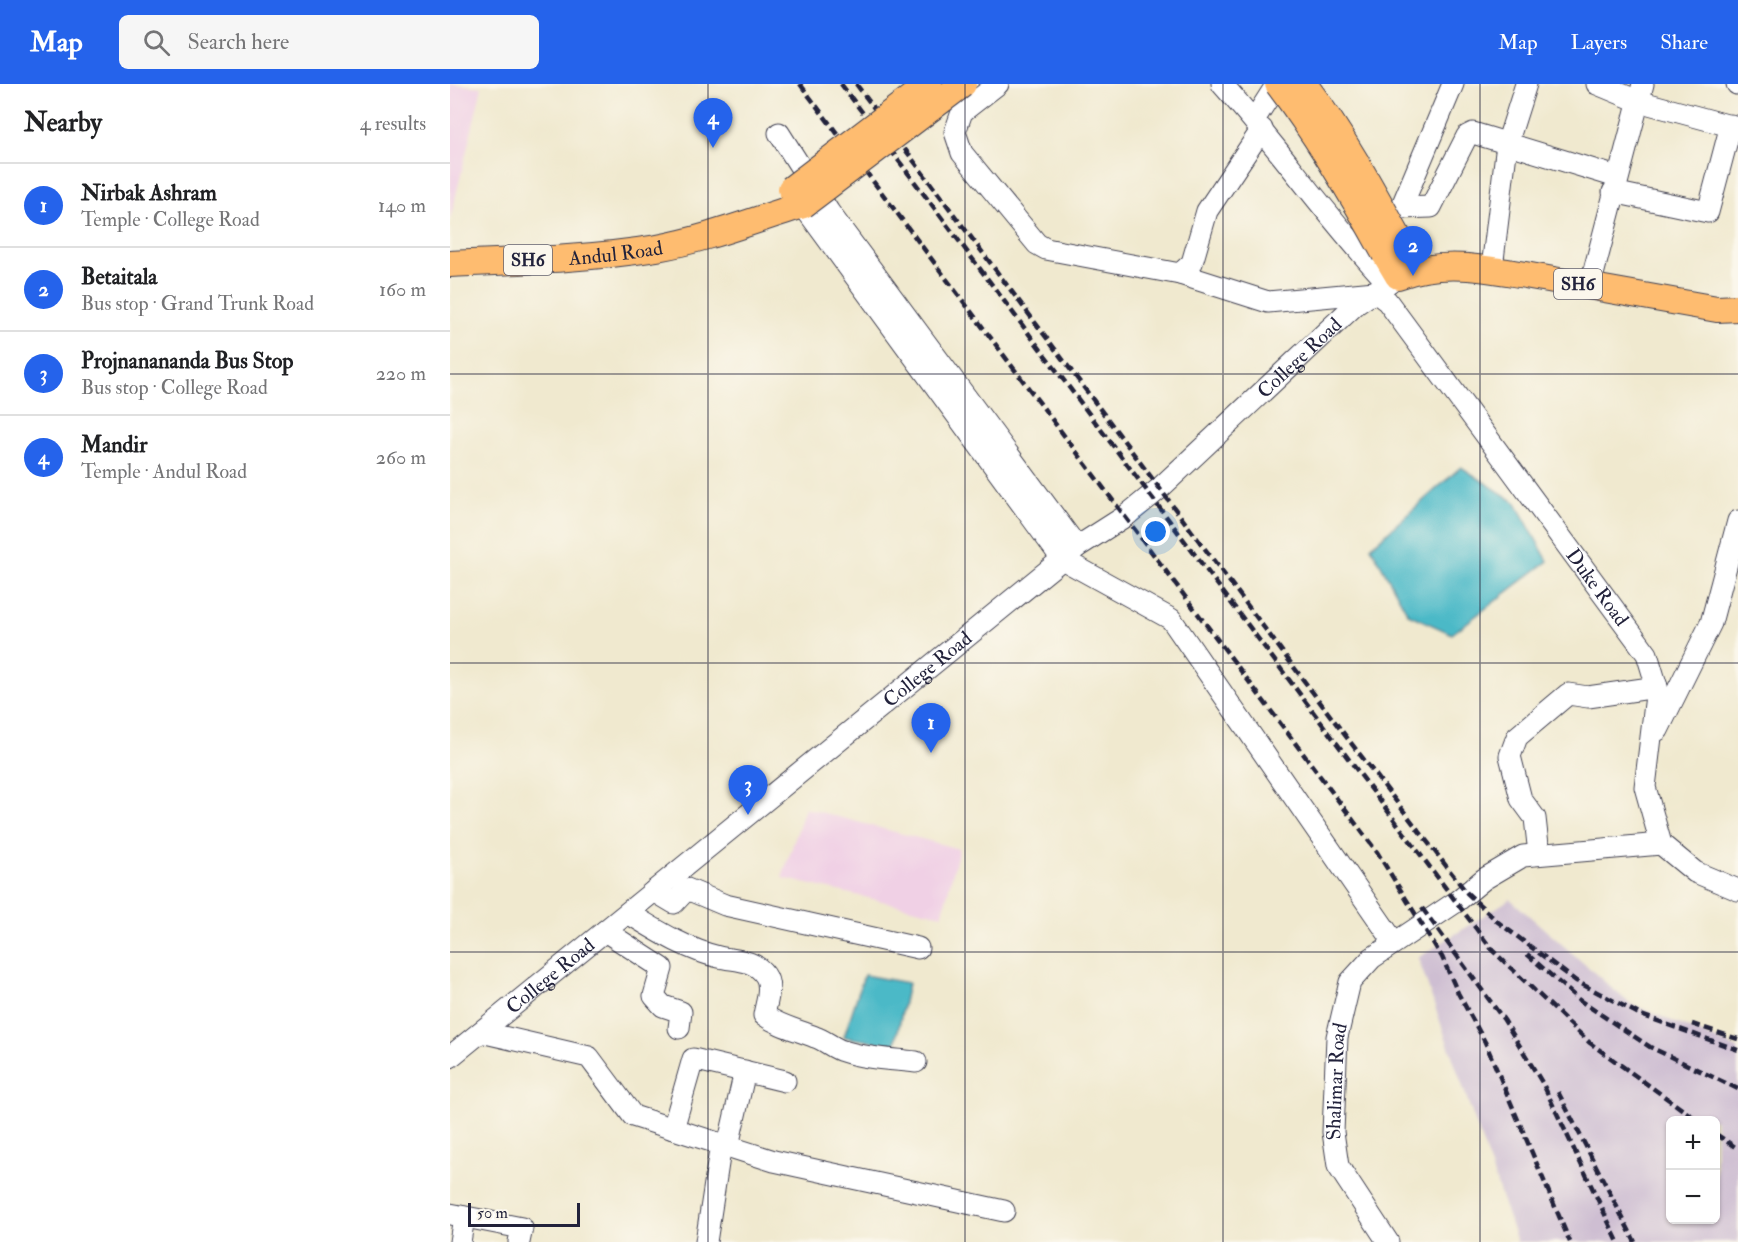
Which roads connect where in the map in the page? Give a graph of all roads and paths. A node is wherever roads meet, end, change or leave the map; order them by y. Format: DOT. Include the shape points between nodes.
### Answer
graph roads {
  1 [pos="929,84"];
  2 [pos="963,84"];
  3 [pos="998,84"];
  4 [pos="1222,84"];
  5 [pos="1277,84"];
  6 [pos="1304,84"];
  7 [pos="1453,84"];
  8 [pos="1526,84"];
  9 [pos="1597,84"];
  10 [pos="1641,92"];
  11 [pos="1258,125"];
  12 [pos="1734,127"];
  13 [pos="779,133"];
  14 [pos="1507,144"];
  15 [pos="1615,185"];
  16 [pos="797,197"];
  17 [pos="1401,208"];
  18 [pos="1348,240"];
  19 [pos="1394,249"];
  20 [pos="450,264"];
  21 [pos="1492,268"];
  22 [pos="1180,274"];
  23 [pos="1394,280"];
  24 [pos="1590,286"];
  25 [pos="1738,308"];
  26 [pos="1738,521"];
  27 [pos="1069,553"];
  28 [pos="1657,687"];
  29 [pos="1652,741"];
  30 [pos="1661,844"];
  31 [pos="1539,854"];
  32 [pos="1738,890"];
  33 [pos="654,891"];
  34 [pos="628,913"];
  35 [pos="605,931"];
  36 [pos="1400,938"];
  37 [pos="918,948"];
  38 [pos="679,1028"];
  39 [pos="481,1032"];
  40 [pos="450,1057"];
  41 [pos="916,1062"];
  42 [pos="745,1071"];
  43 [pos="785,1081"];
  44 [pos="673,1129"];
  45 [pos="724,1145"];
  46 [pos="1004,1211"];
  47 [pos="457,1215"];
  48 [pos="460,1242"];
  49 [pos="519,1242"];
  50 [pos="706,1242"];
  51 [pos="1388,1242"];
  1 -- 16 [label="main road, bridge"];
  2 -- 16 [label="main road, bridge"];
  3 -- 22 [label="street" via="962,112 955,132 962,153 1037,244 1046,249"];
  4 -- 11 [label="street, Duke Road"];
  5 -- 11 [label="street"];
  5 -- 19 [label="main road, bridge" via="1312,128"];
  6 -- 19 [label="main road, bridge" via="1364,175"];
  7 -- 17 [label="street"];
  8 -- 14 [label="street"];
  9 -- 10 [label="street"];
  10 -- 12 [label="street"];
  10 -- 15 [label="street"];
  11 -- 18 [label="street, Duke Road"];
  11 -- 22 [label="street" via="1207,211 1192,263"];
  12 -- 15 [label="street" via="1708,212"];
  13 -- 27 [label="street" via="829,212"];
  14 -- 15 [label="street"];
  14 -- 17 [label="street" via="1473,133 1467,135 1431,207"];
  14 -- 21 [label="street"];
  15 -- 24 [label="street"];
  16 -- 20 [label="main road, Andul Road / SH6" via="704,237 605,255"];
  16 -- 27 [label="street" via="961,420"];
  17 -- 18 [label="street"];
  18 -- 23 [label="street, Duke Road"];
  19 -- 23 [label="main road"];
  21 -- 23 [label="main road, SH6" via="1452,266"];
  21 -- 24 [label="main road, SH6"];
  22 -- 23 [label="street" via="1268,302"];
  23 -- 27 [label="street, College Road" via="1355,305 1159,489"];
  23 -- 28 [label="street, Duke Road" via="1387,301 1647,654"];
  24 -- 25 [label="main road, SH6" via="1717,309"];
  26 -- 29 [label="street" via="1711,623"];
  27 -- 33 [label="street, College Road"];
  27 -- 36 [label="street" via="1171,619"];
  28 -- 29 [label="street, Duke Road"];
  28 -- 31 [label="street" via="1588,697 1568,694 1517,737 1510,756 1521,799 1535,818"];
  29 -- 30 [label="street, Duke Road" via="1645,787"];
  30 -- 31 [label="street, Shalimar Road"];
  30 -- 32 [label="street" via="1695,872"];
  31 -- 36 [label="street, Shalimar Road" via="1523,856 1484,879"];
  33 -- 34 [label="street, College Road"];
  33 -- 37 [label="street" via="674,903 687,889 725,906"];
  34 -- 35 [label="street, College Road"];
  34 -- 41 [label="street" via="694,949 750,962 761,970 767,978 769,993 764,1015 773,1022 831,1043 840,1051"];
  35 -- 38 [label="street" via="662,968 654,996 663,1006 681,1012"];
  35 -- 39 [label="street, College Road"];
  36 -- 51 [label="street, Shalimar Road" via="1372,958 1350,982 1337,1037 1333,1132 1338,1166"];
  39 -- 40 [label="street, College Road"];
  39 -- 44 [label="street" via="589,1057 633,1116"];
  42 -- 43 [label="street"];
  42 -- 44 [label="street" via="693,1059"];
  42 -- 45 [label="street"];
  44 -- 45 [label="street"];
  45 -- 46 [label="street" via="774,1161"];
  45 -- 50 [label="street"];
  47 -- 48 [label="street"];
  47 -- 49 [label="street" via="522,1228"];
}
